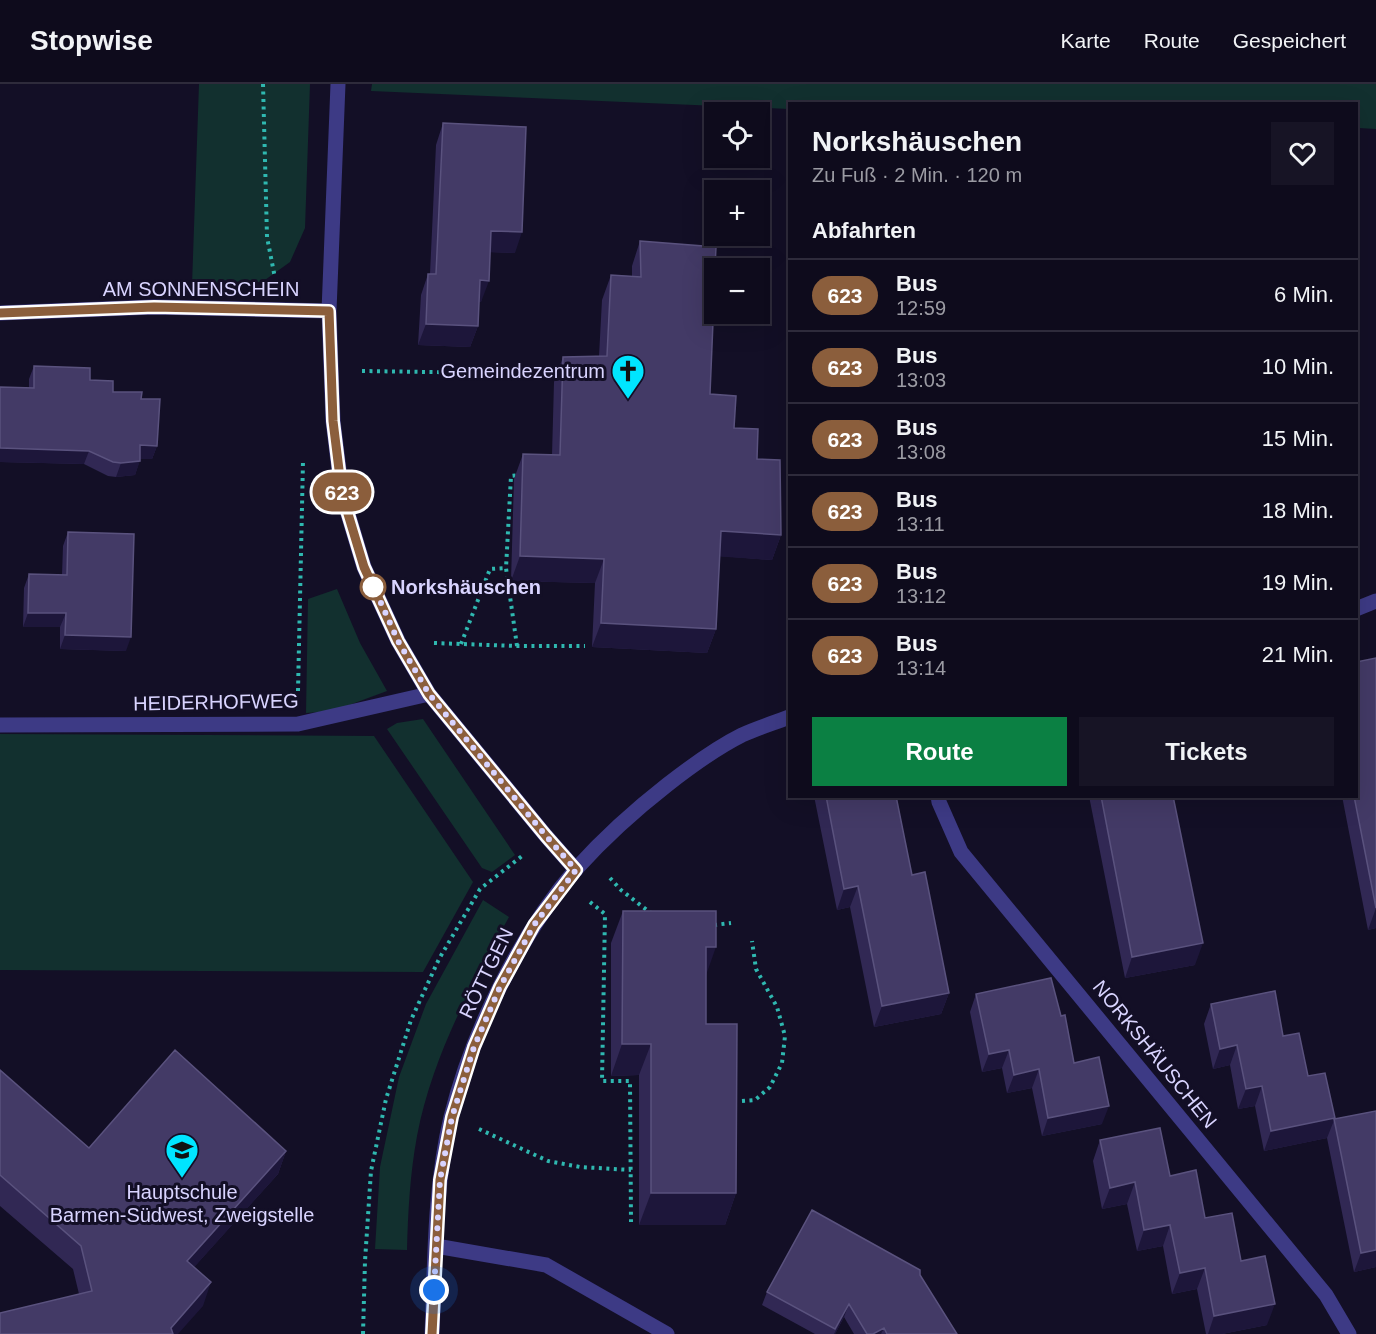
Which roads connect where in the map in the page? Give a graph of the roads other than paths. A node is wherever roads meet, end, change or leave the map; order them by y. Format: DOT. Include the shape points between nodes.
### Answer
graph roads {
  1 [pos="338,84"];
  2 [pos="329,311"];
  3 [pos="0,313"];
  4 [pos="1376,601"];
  5 [pos="1358,608"];
  6 [pos="429,694"];
  7 [pos="788,717"];
  8 [pos="0,725"];
  9 [pos="939,798"];
  10 [pos="571,876"];
  11 [pos="436,1246"];
  12 [pos="432,1334"];
  13 [pos="667,1334"];
  14 [pos="1349,1334"];
  1 -- 2 [label="street"];
  2 -- 3 [label="street, AM SONNENSCHEIN" via="154,307"];
  2 -- 6 [label="street" via="333,421 342,494 364,567 398,641"];
  4 -- 5 [label="street"];
  6 -- 8 [label="street, HEIDERHOFWEG" via="298,724"];
  6 -- 10 [label="street" via="546,836"];
  7 -- 10 [label="street, RÖTTGEN" via="742,735 688,768 638,808"];
  9 -- 14 [label="street, NORKSHÄUSCHEN" via="961,852 1326,1295"];
  10 -- 11 [label="street, RÖTTGEN" via="534,925 500,987 474,1047 452,1117 440,1180"];
  11 -- 12 [label="street, RÖTTGEN"];
  11 -- 13 [label="street" via="546,1265"];
}
